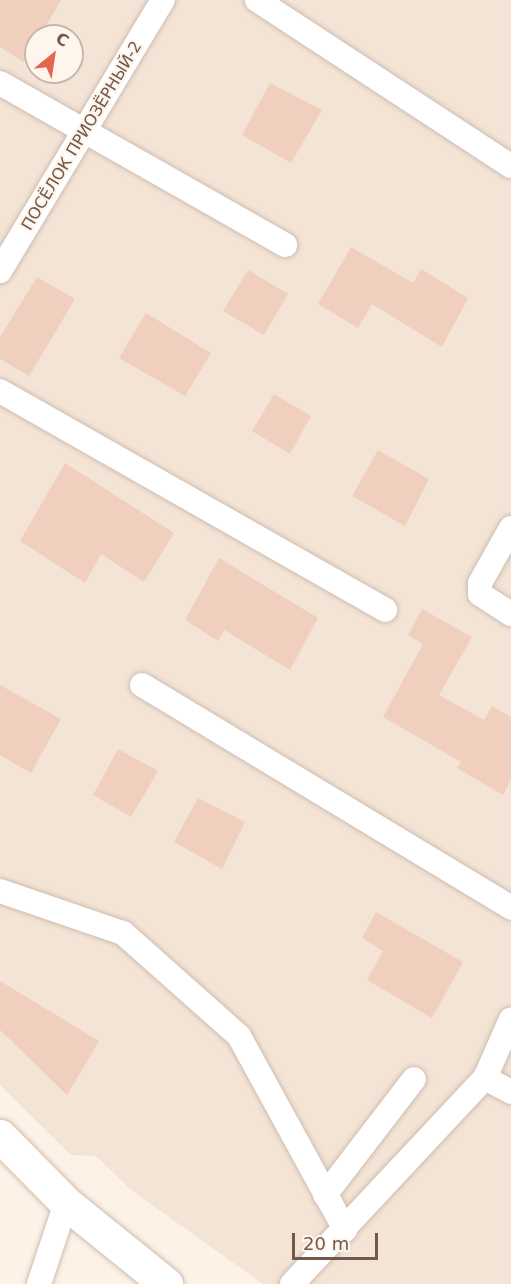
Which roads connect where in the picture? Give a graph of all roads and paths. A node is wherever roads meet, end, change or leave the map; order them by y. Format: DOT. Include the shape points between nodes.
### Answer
graph roads {
  1 [pos="163,0"];
  2 [pos="257,0"];
  3 [pos="0,83"];
  4 [pos="84,131"];
  5 [pos="511,166"];
  6 [pos="285,245"];
  7 [pos="0,272"];
  8 [pos="0,391"];
  9 [pos="511,528"];
  10 [pos="385,610"];
  11 [pos="511,614"];
  12 [pos="142,685"];
  13 [pos="0,891"];
  14 [pos="511,908"];
  15 [pos="511,1019"];
  16 [pos="485,1078"];
  17 [pos="414,1079"];
  18 [pos="511,1092"];
  19 [pos="0,1136"];
  20 [pos="325,1195"];
  21 [pos="66,1203"];
  22 [pos="345,1230"];
  23 [pos="39,1284"];
  24 [pos="166,1284"];
  25 [pos="292,1284"];
  1 -- 4 [label="street, ПОСЁЛОК ПРИОЗЁРНЫЙ-2"];
  2 -- 5 [label="street"];
  3 -- 4 [label="street"];
  4 -- 6 [label="street"];
  4 -- 7 [label="street, ПОСЁЛОК ПРИОЗЁРНЫЙ-2"];
  8 -- 10 [label="street"];
  9 -- 11 [label="street" via="480,583 480,594"];
  12 -- 14 [label="street"];
  13 -- 20 [label="street" via="123,933 239,1036"];
  15 -- 16 [label="street"];
  16 -- 18 [label="street"];
  16 -- 22 [label="street"];
  17 -- 20 [label="street"];
  19 -- 21 [label="street"];
  20 -- 22 [label="street"];
  21 -- 23 [label="street"];
  21 -- 24 [label="street"];
  22 -- 25 [label="street"];
}
